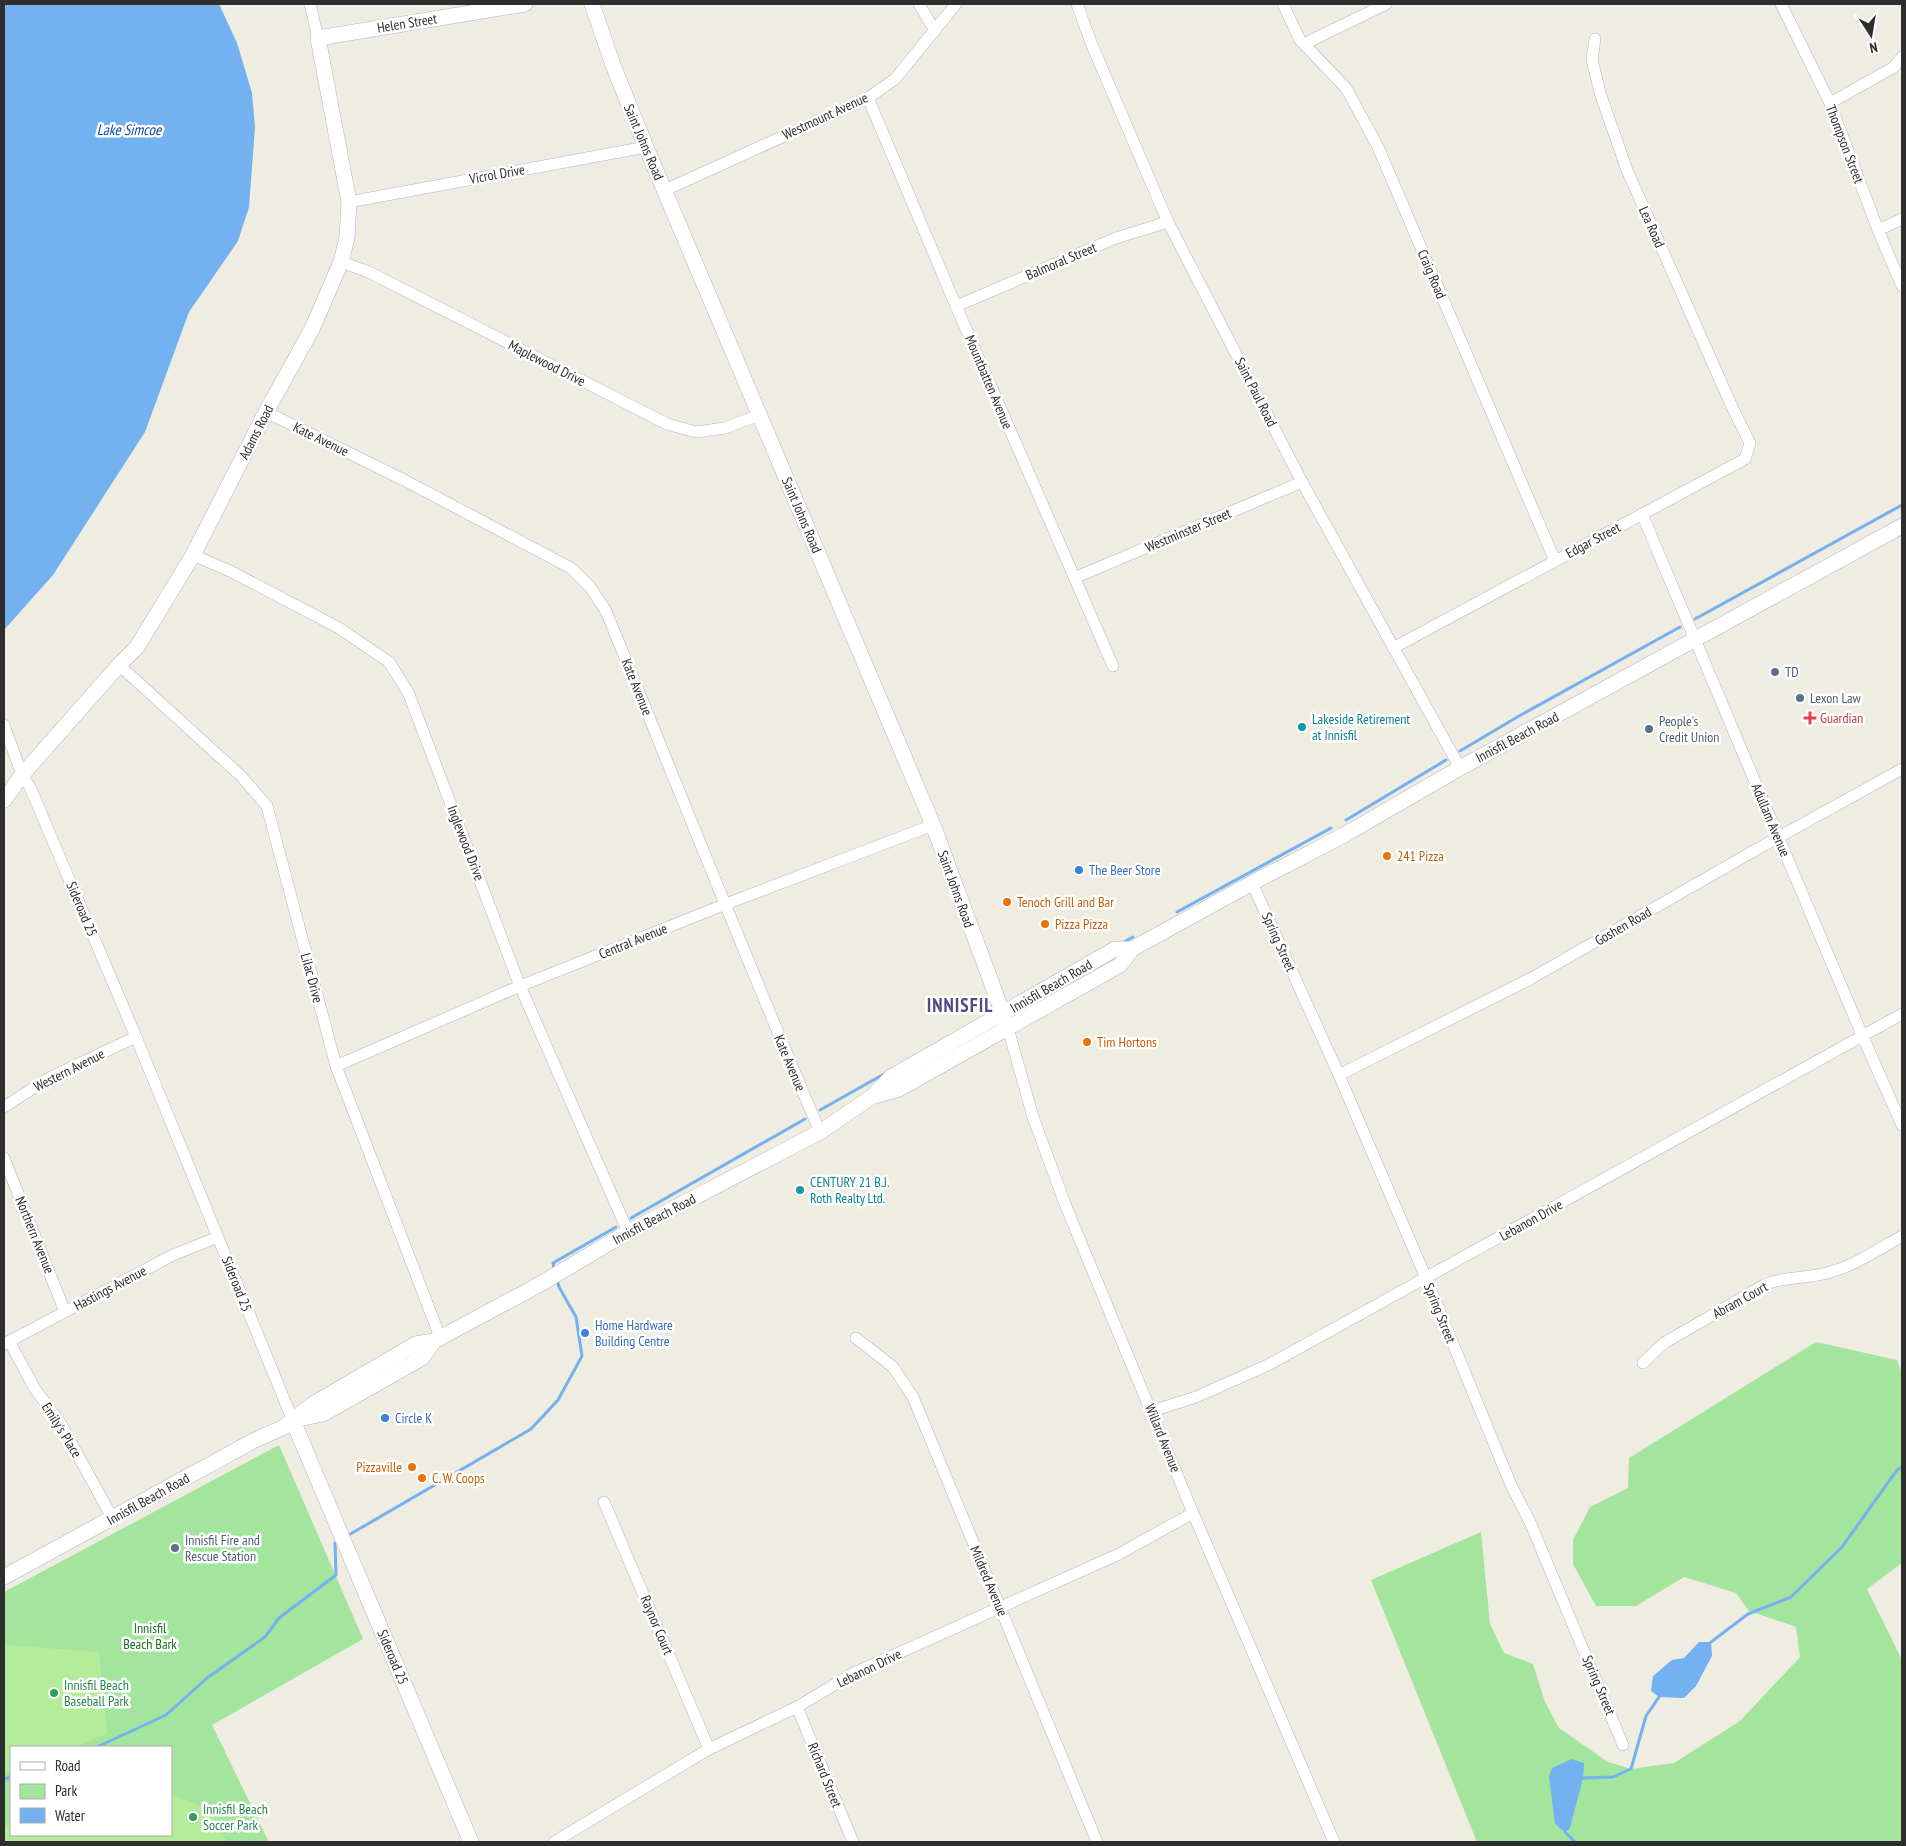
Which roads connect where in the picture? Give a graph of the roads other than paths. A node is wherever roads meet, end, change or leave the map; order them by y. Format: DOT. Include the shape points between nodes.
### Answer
graph roads {
  1 [pos="310,4"];
  2 [pos="525,4"];
  3 [pos="592,4"];
  4 [pos="919,4"];
  5 [pos="956,4"];
  6 [pos="1077,4"];
  7 [pos="1283,4"];
  8 [pos="1386,4"];
  9 [pos="1781,4"];
  10 [pos="935,31"];
  11 [pos="318,38"];
  12 [pos="1595,39"];
  13 [pos="1304,44"];
  14 [pos="1902,57"];
  15 [pos="868,98"];
  16 [pos="1830,103"];
  17 [pos="646,147"];
  18 [pos="665,190"];
  19 [pos="349,202"];
  20 [pos="1902,219"];
  21 [pos="1168,222"];
  22 [pos="1878,230"];
  23 [pos="340,262"];
  24 [pos="1902,286"];
  25 [pos="956,306"];
  26 [pos="1733,409"];
  27 [pos="266,412"];
  28 [pos="760,415"];
  29 [pos="1302,482"];
  30 [pos="1642,514"];
  31 [pos="1902,526"];
  32 [pos="193,555"];
  33 [pos="1555,561"];
  34 [pos="1074,578"];
  35 [pos="1694,640"];
  36 [pos="1393,648"];
  37 [pos="119,665"];
  38 [pos="1113,666"];
  39 [pos="4,725"];
  40 [pos="1460,768"];
  41 [pos="1902,769"];
  42 [pos="22,775"];
  43 [pos="4,800"];
  44 [pos="933,825"];
  45 [pos="1778,837"];
  46 [pos="1252,883"];
  47 [pos="726,904"];
  48 [pos="520,986"];
  49 [pos="1902,1014"];
  50 [pos="1005,1021"];
  51 [pos="1862,1035"];
  52 [pos="136,1037"];
  53 [pos="336,1066"];
  54 [pos="1339,1075"];
  55 [pos="4,1106"];
  56 [pos="1902,1126"];
  57 [pos="820,1132"];
  58 [pos="4,1158"];
  59 [pos="628,1232"];
  60 [pos="1902,1236"];
  61 [pos="218,1237"];
  62 [pos="1426,1278"];
  63 [pos="65,1312"];
  64 [pos="856,1338"];
  65 [pos="437,1339"];
  66 [pos="6,1342"];
  67 [pos="1643,1363"];
  68 [pos="1152,1411"];
  69 [pos="293,1421"];
  70 [pos="604,1502"];
  71 [pos="1193,1513"];
  72 [pos="113,1519"];
  73 [pos="4,1577"];
  74 [pos="1000,1608"];
  75 [pos="797,1707"];
  76 [pos="1624,1745"];
  77 [pos="709,1749"];
  78 [pos="471,1842"];
  79 [pos="554,1842"];
  80 [pos="853,1842"];
  81 [pos="1097,1842"];
  82 [pos="1334,1842"];
  1 -- 11 [label="street"];
  2 -- 11 [label="street, Helen Street"];
  3 -- 17 [label="street, Saint Johns Road"];
  4 -- 10 [label="street"];
  5 -- 10 [label="street, Westmount Avenue"];
  6 -- 21 [label="street, Saint Paul Road"];
  7 -- 13 [label="street, Craig Road"];
  8 -- 13 [label="street"];
  9 -- 16 [label="street, Thompson Street"];
  10 -- 15 [label="street, Westmount Avenue" via="895,79"];
  11 -- 19 [label="street, Adams Road"];
  12 -- 26 [label="street, Lea Road" via="1592,59 1600,93 1627,170"];
  13 -- 33 [label="street, Craig Road" via="1346,88 1378,147"];
  14 -- 16 [label="street" via="1894,67"];
  15 -- 18 [label="street, Westmount Avenue"];
  15 -- 25 [label="street, Mountbatten Avenue"];
  16 -- 22 [label="street, Thompson Street"];
  17 -- 18 [label="street, Saint Johns Road"];
  17 -- 19 [label="street, Vicrol Drive"];
  18 -- 28 [label="street, Saint Johns Road"];
  19 -- 23 [label="street, Adams Road" via="347,238"];
  20 -- 22 [label="street"];
  21 -- 25 [label="street, Balmoral Street" via="1116,238"];
  21 -- 29 [label="street, Saint Paul Road"];
  22 -- 24 [label="street, Thompson Street"];
  23 -- 27 [label="street, Adams Road" via="312,329"];
  23 -- 28 [label="street, Maplewood Drive" via="369,272 667,424 696,432 725,428"];
  25 -- 34 [label="street, Mountbatten Avenue"];
  26 -- 30 [label="street, Edgar Street" via="1750,443 1745,459"];
  27 -- 32 [label="street, Adams Road"];
  27 -- 47 [label="street, Kate Avenue" via="571,568 590,587 606,611"];
  28 -- 44 [label="street, Saint Johns Road"];
  29 -- 34 [label="street, Westminster Street"];
  29 -- 36 [label="street, Saint Paul Road"];
  30 -- 33 [label="street, Edgar Street"];
  30 -- 35 [label="street, Adullam Avenue"];
  31 -- 35 [label="street, Innisfil Beach Road"];
  32 -- 37 [label="street, Adams Road" via="137,647"];
  32 -- 48 [label="street, Inglewood Drive" via="230,570 339,628 389,662 408,692"];
  33 -- 36 [label="street, Edgar Street"];
  34 -- 38 [label="street, Mountbatten Avenue"];
  35 -- 40 [label="street, Innisfil Beach Road"];
  35 -- 45 [label="street, Adullam Avenue"];
  36 -- 40 [label="street, Saint Paul Road"];
  37 -- 42 [label="street, Adams Road"];
  37 -- 53 [label="street, Lilac Drive" via="241,776 267,806"];
  39 -- 42 [label="street, Sideroad 25"];
  40 -- 46 [label="street, Innisfil Beach Road" via="1344,835"];
  41 -- 45 [label="street, Goshen Road"];
  42 -- 43 [label="street, Adams Road"];
  42 -- 52 [label="street, Sideroad 25" via="30,787"];
  44 -- 47 [label="street, Central Avenue"];
  44 -- 50 [label="street, Saint Johns Road"];
  45 -- 51 [label="street, Adullam Avenue"];
  45 -- 54 [label="street, Goshen Road" via="1530,979"];
  46 -- 50 [label="street, Innisfil Beach Road" via="1132,949 1115,949"];
  46 -- 54 [label="street, Spring Street"];
  47 -- 48 [label="street, Central Avenue"];
  47 -- 57 [label="street, Kate Avenue"];
  48 -- 53 [label="street, Central Avenue"];
  48 -- 59 [label="street, Inglewood Drive"];
  49 -- 51 [label="street, Lebanon Drive"];
  50 -- 57 [label="street, Innisfil Beach Road" via="891,1077 872,1096"];
  50 -- 68 [label="street, Willard Avenue" via="1033,1117 1059,1187"];
  51 -- 56 [label="street, Adullam Avenue"];
  51 -- 62 [label="street, Lebanon Drive"];
  52 -- 55 [label="street, Western Avenue" via="49,1078"];
  52 -- 61 [label="street, Sideroad 25"];
  53 -- 65 [label="street, Lilac Drive"];
  54 -- 62 [label="street, Spring Street"];
  57 -- 59 [label="street, Innisfil Beach Road"];
  58 -- 63 [label="street, Northern Avenue"];
  59 -- 65 [label="street, Innisfil Beach Road" via="535,1287"];
  60 -- 67 [label="street, Abram Court" via="1841,1268 1766,1284 1664,1343"];
  61 -- 63 [label="street, Hastings Avenue" via="173,1255"];
  61 -- 69 [label="street, Sideroad 25"];
  62 -- 68 [label="street, Lebanon Drive" via="1270,1364 1196,1397"];
  62 -- 76 [label="street, Spring Street" via="1511,1485 1530,1522"];
  63 -- 66 [label="street, Hastings Avenue"];
  64 -- 74 [label="street, Mildred Avenue" via="893,1367 913,1398"];
  65 -- 69 [label="street, Innisfil Beach Road" via="422,1358 323,1414"];
  66 -- 72 [label="street, Emily's Place" via="59,1421"];
  68 -- 71 [label="street, Willard Avenue"];
  69 -- 72 [label="street, Innisfil Beach Road"];
  69 -- 78 [label="street, Sideroad 25"];
  70 -- 77 [label="street, Raynor Court"];
  71 -- 74 [label="street, Lebanon Drive" via="1120,1554"];
  71 -- 82 [label="street, Willard Avenue"];
  72 -- 73 [label="street, Innisfil Beach Road"];
  74 -- 75 [label="street, Lebanon Drive" via="854,1673"];
  74 -- 81 [label="street, Mildred Avenue"];
  75 -- 77 [label="street, Lebanon Drive"];
  75 -- 80 [label="street, Richard Street"];
  77 -- 79 [label="street, Lebanon Drive"];
}
